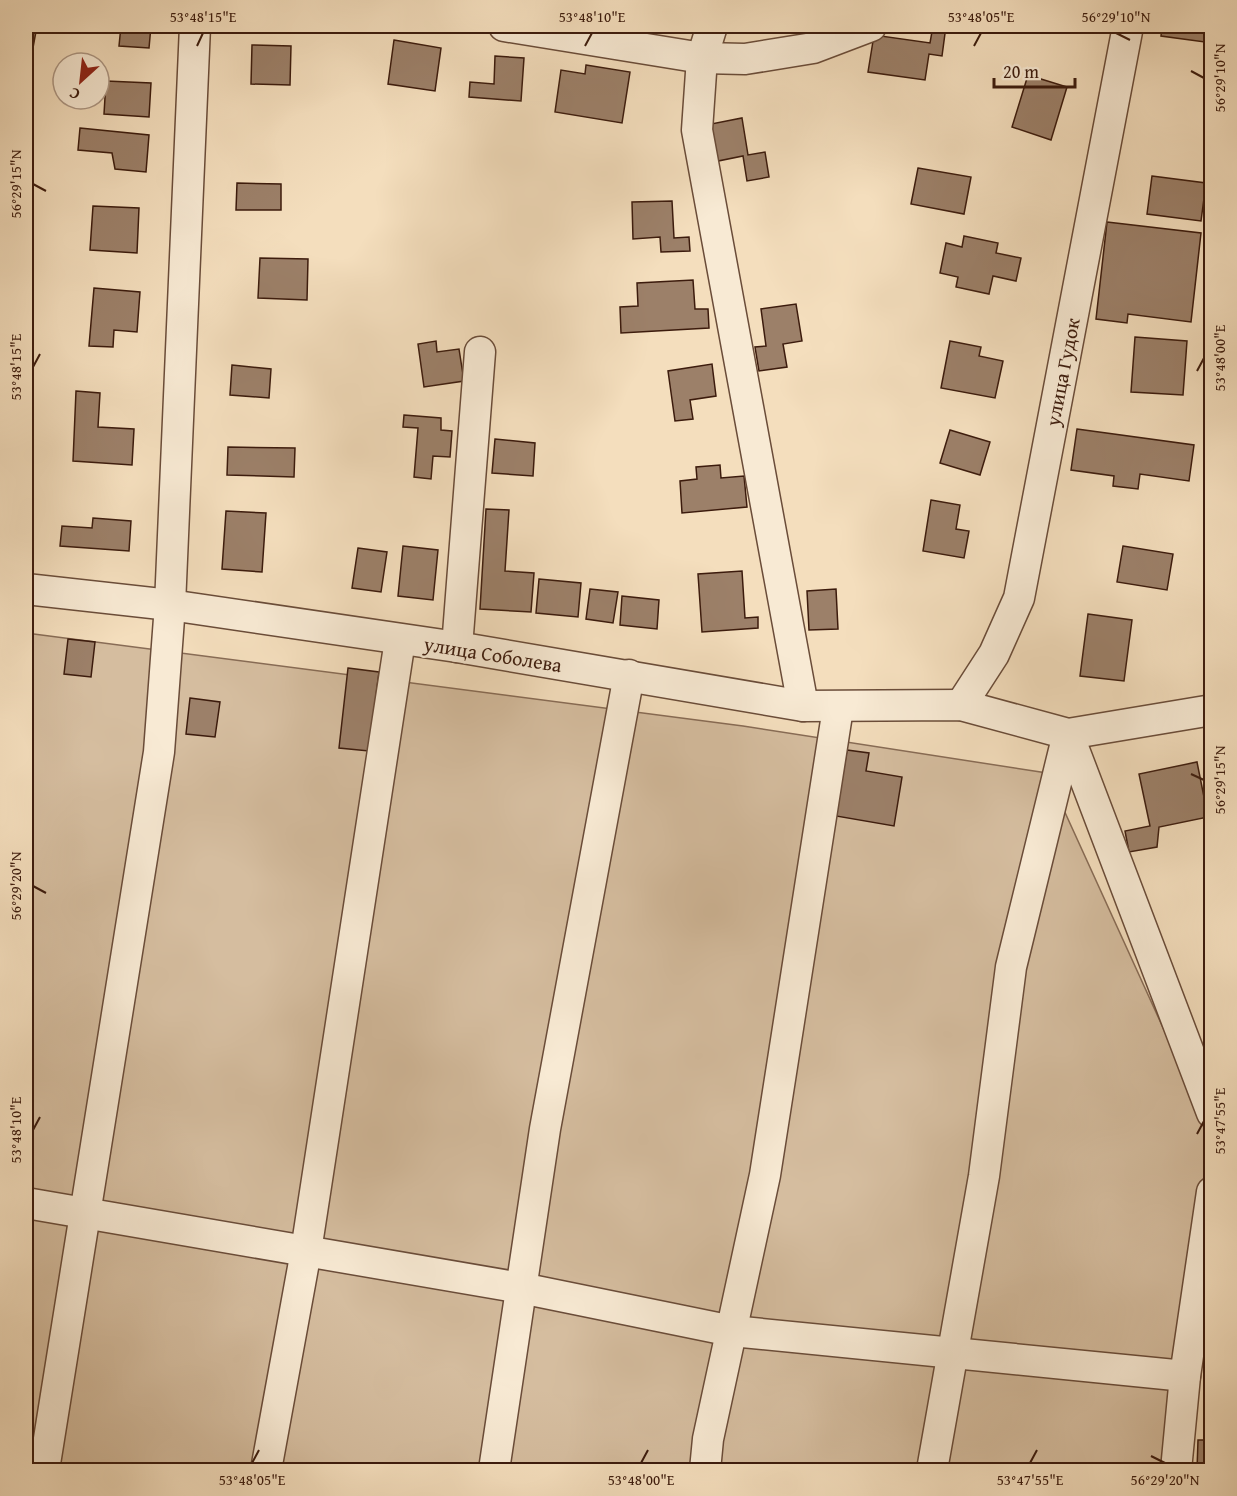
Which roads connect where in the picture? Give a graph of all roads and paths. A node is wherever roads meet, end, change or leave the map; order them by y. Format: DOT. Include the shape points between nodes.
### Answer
graph roads {
  1 [pos="195,26"];
  2 [pos="504,26"];
  3 [pos="712,26"];
  4 [pos="871,26"];
  5 [pos="1128,26"];
  6 [pos="702,58"];
  7 [pos="480,352"];
  8 [pos="26,589"];
  9 [pos="170,605"];
  10 [pos="400,640"];
  11 [pos="457,647"];
  12 [pos="629,675"];
  13 [pos="961,705"];
  14 [pos="803,706"];
  15 [pos="838,708"];
  16 [pos="1212,710"];
  17 [pos="1068,734"];
  18 [pos="1212,1113"];
  19 [pos="1212,1192"];
  20 [pos="26,1203"];
  21 [pos="87,1214"];
  22 [pos="306,1251"];
  23 [pos="521,1288"];
  24 [pos="732,1331"];
  25 [pos="953,1352"];
  26 [pos="1185,1376"];
  27 [pos="44,1470"];
  28 [pos="266,1470"];
  29 [pos="494,1470"];
  30 [pos="705,1470"];
  31 [pos="932,1470"];
  32 [pos="1176,1470"];
  1 -- 9 [label="street"];
  2 -- 6 [label="street"];
  3 -- 6 [label="street"];
  4 -- 6 [label="street" via="813,48 745,59"];
  5 -- 13 [label="street, улица Гудок" via="1019,598 994,654"];
  6 -- 14 [label="street" via="697,130"];
  7 -- 11 [label="street"];
  8 -- 9 [label="street, улица Соболева"];
  9 -- 10 [label="street, улица Соболева"];
  9 -- 21 [label="street" via="159,752"];
  10 -- 11 [label="street, улица Соболева"];
  10 -- 22 [label="street"];
  11 -- 12 [label="street, улица Соболева"];
  12 -- 14 [label="street, улица Соболева"];
  12 -- 23 [label="street" via="545,1129"];
  13 -- 15 [label="street, улица Соболева"];
  13 -- 17 [label="street, улица Соболева"];
  14 -- 15 [label="street, улица Соболева"];
  15 -- 24 [label="street" via="765,1175"];
  16 -- 17 [label="street"];
  17 -- 18 [label="street"];
  17 -- 25 [label="street" via="1011,967 984,1176"];
  19 -- 26 [label="street"];
  20 -- 21 [label="street"];
  21 -- 22 [label="street"];
  21 -- 27 [label="street"];
  22 -- 23 [label="street"];
  22 -- 28 [label="street"];
  23 -- 24 [label="street"];
  23 -- 29 [label="street"];
  24 -- 25 [label="street"];
  24 -- 30 [label="street"];
  25 -- 26 [label="street"];
  25 -- 31 [label="street"];
  26 -- 32 [label="street"];
}
